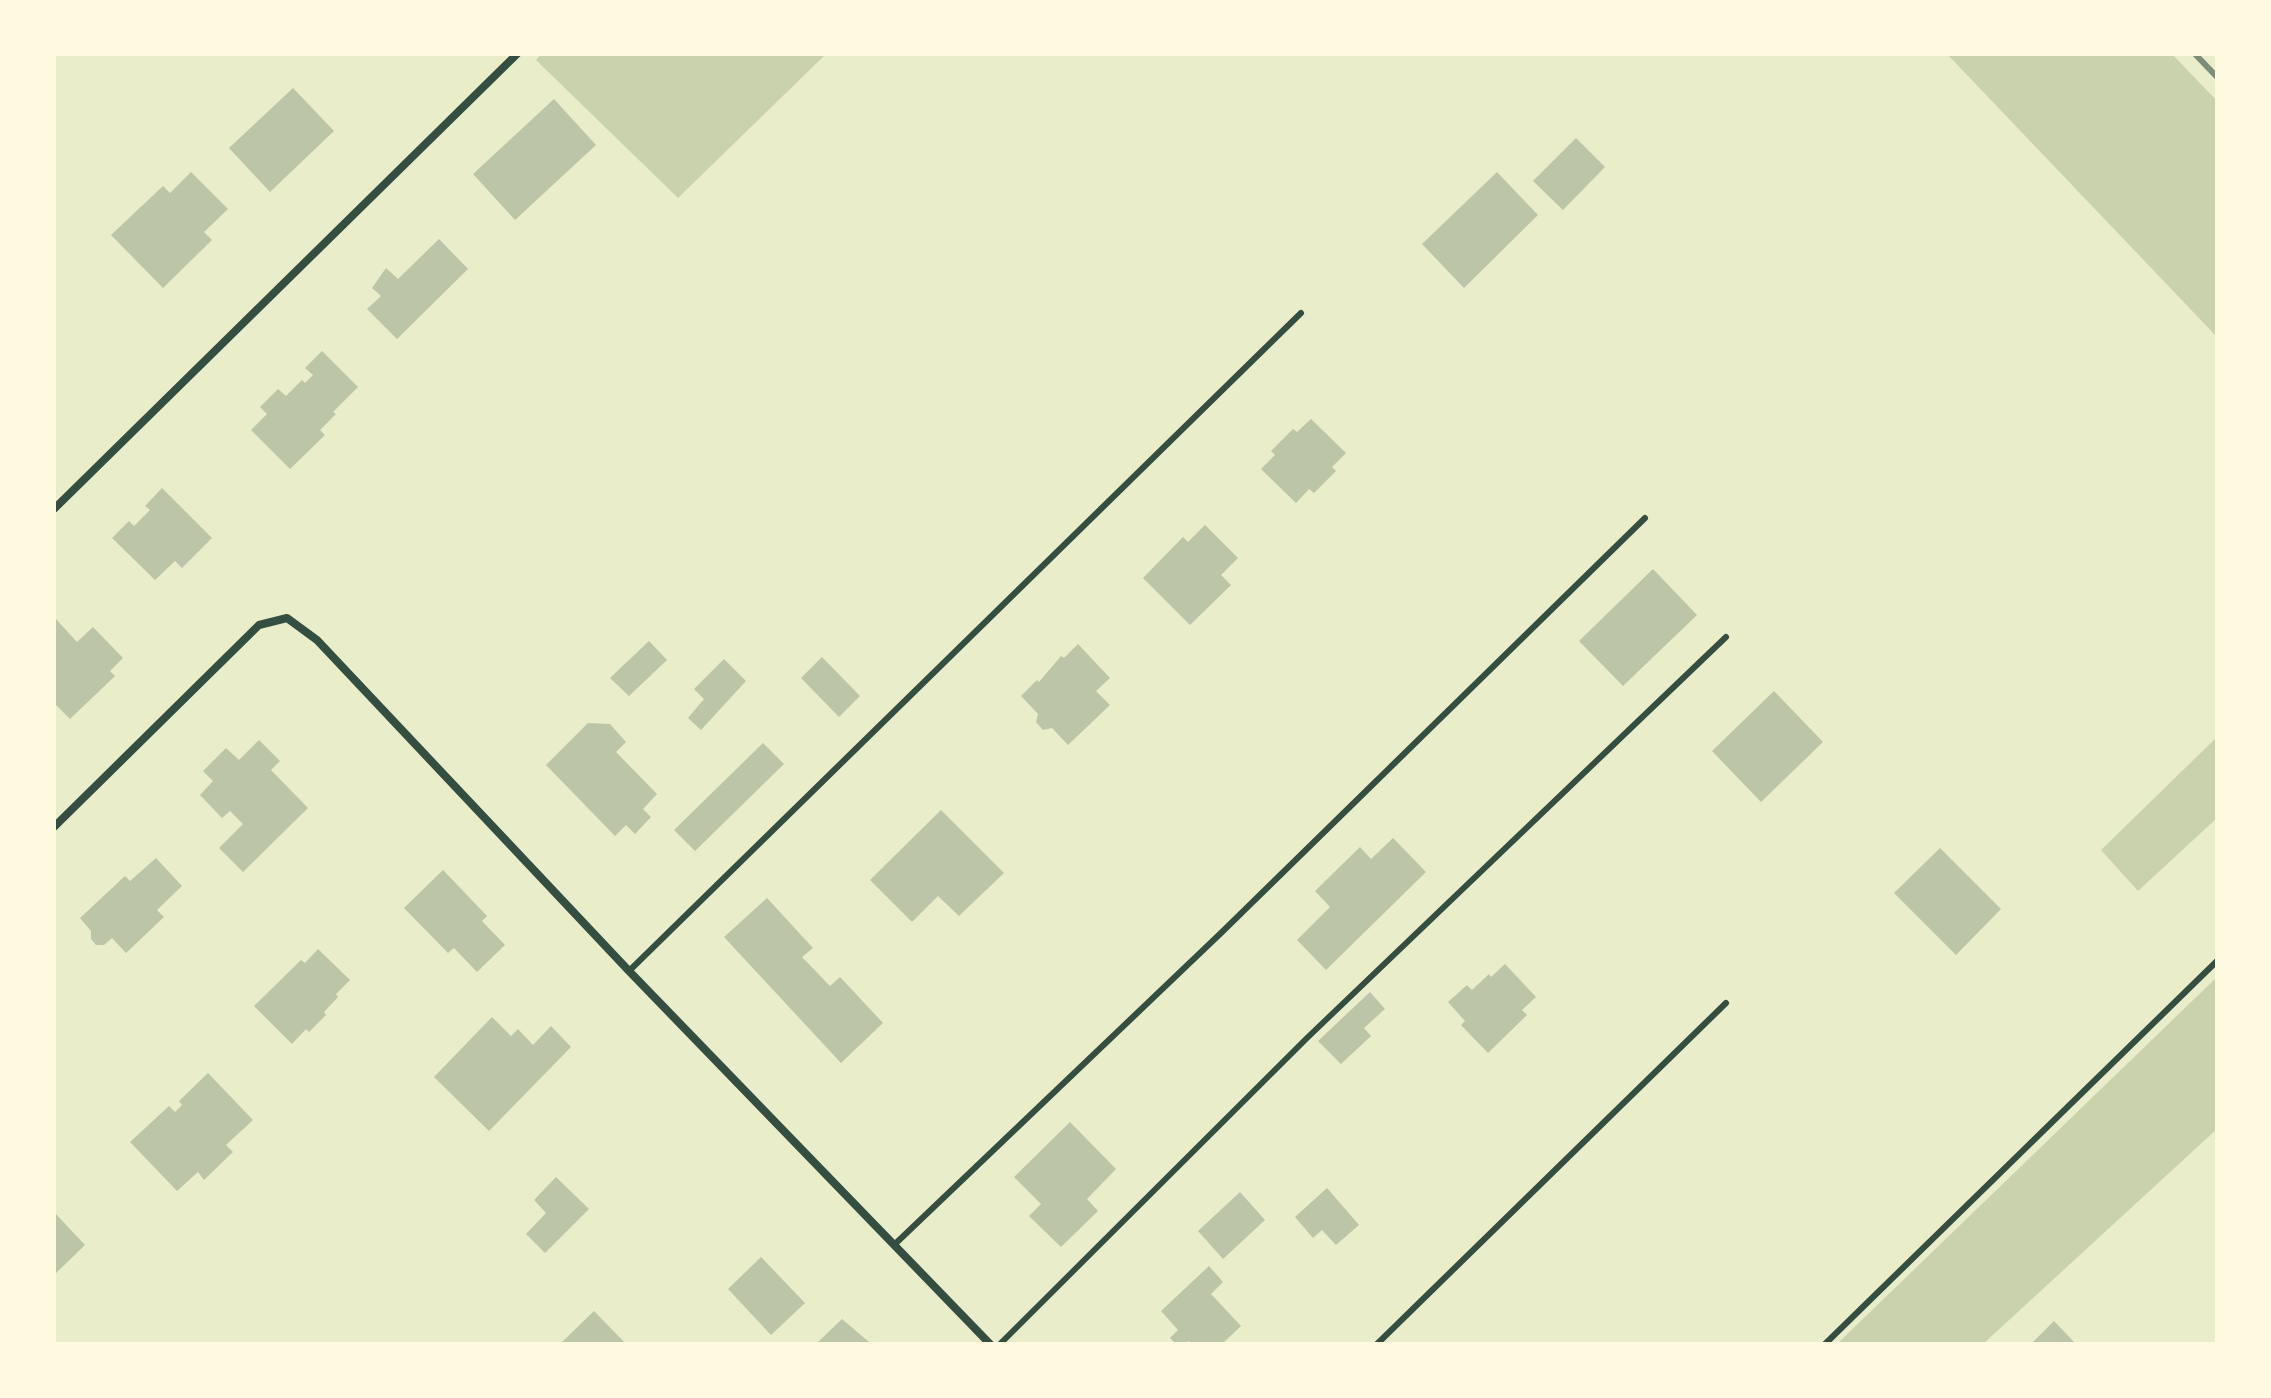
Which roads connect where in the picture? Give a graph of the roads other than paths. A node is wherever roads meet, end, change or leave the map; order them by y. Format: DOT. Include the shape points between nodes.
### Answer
graph roads {
  1 [pos="517,54"];
  2 [pos="1301,313"];
  3 [pos="54,509"];
  4 [pos="1645,518"];
  5 [pos="1726,637"];
  6 [pos="54,827"];
  7 [pos="2217,961"];
  8 [pos="629,971"];
  9 [pos="1726,1003"];
  10 [pos="894,1245"];
  11 [pos="990,1344"];
  12 [pos="1000,1344"];
  13 [pos="1377,1344"];
  14 [pos="1825,1344"];
  1 -- 3 [label="street"];
  2 -- 8 [label="lane"];
  4 -- 10 [label="lane"];
  5 -- 12 [label="lane" via="1307,1038"];
  6 -- 8 [label="street" via="259,625 287,618 317,640"];
  7 -- 14 [label="lane"];
  8 -- 10 [label="street"];
  9 -- 13 [label="lane"];
  10 -- 11 [label="street"];
}
